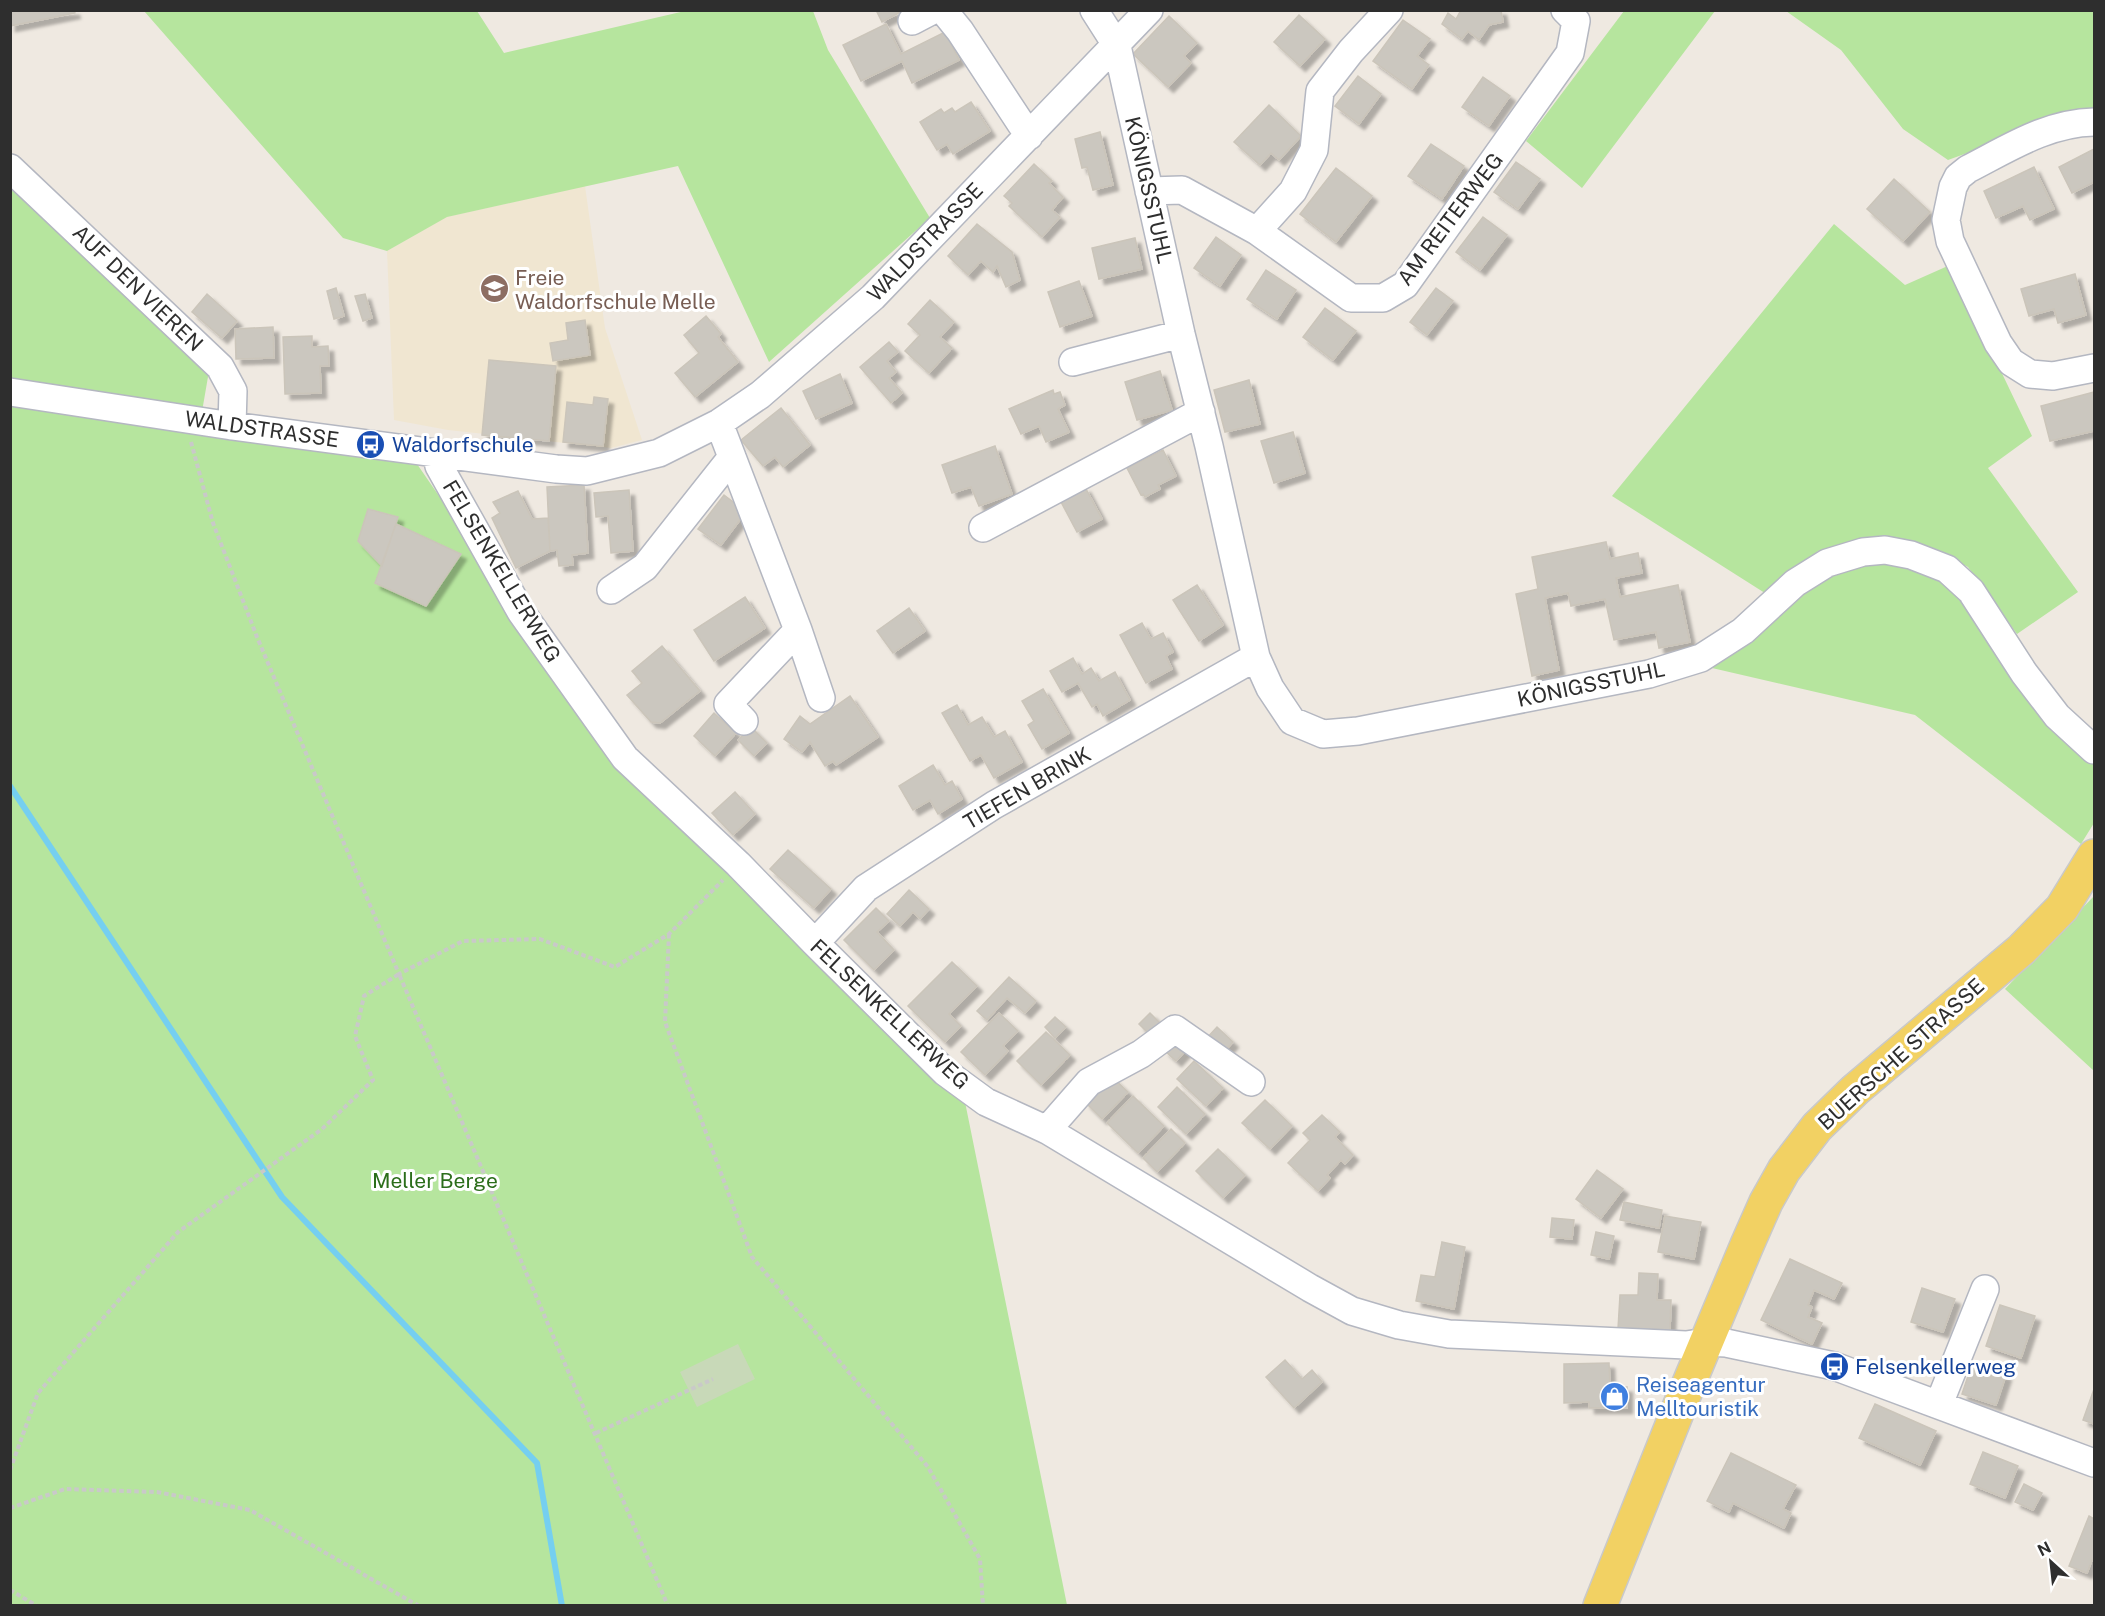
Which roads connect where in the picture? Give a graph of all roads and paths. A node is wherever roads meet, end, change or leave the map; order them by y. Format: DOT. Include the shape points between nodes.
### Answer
graph roads {
  1 [pos="943,10"];
  2 [pos="1094,10"];
  3 [pos="1149,10"];
  4 [pos="1389,10"];
  5 [pos="1565,10"];
  6 [pos="1117,46"];
  7 [pos="2094,122"];
  8 [pos="1029,136"];
  9 [pos="10,168"];
  10 [pos="1149,191"];
  11 [pos="1257,231"];
  12 [pos="1180,334"];
  13 [pos="1073,362"];
  14 [pos="2094,368"];
  15 [pos="10,392"];
  16 [pos="1201,412"];
  17 [pos="184,418"];
  18 [pos="719,423"];
  19 [pos="232,426"];
  20 [pos="436,453"];
  21 [pos="732,458"];
  22 [pos="983,528"];
  23 [pos="610,591"];
  24 [pos="798,630"];
  25 [pos="1256,657"];
  26 [pos="821,698"];
  27 [pos="744,721"];
  28 [pos="2094,750"];
  29 [pos="2094,856"];
  30 [pos="738,864"];
  31 [pos="669,934"];
  32 [pos="814,943"];
  33 [pos="399,974"];
  34 [pos="1251,1082"];
  35 [pos="1047,1130"];
  36 [pos="1985,1289"];
  37 [pos="1706,1342"];
  38 [pos="713,1379"];
  39 [pos="1939,1404"];
  40 [pos="596,1433"];
  41 [pos="2094,1463"];
  42 [pos="10,1470"];
  43 [pos="10,1508"];
  44 [pos="10,1590"];
  45 [pos="37,1605"];
  46 [pos="419,1605"];
  47 [pos="668,1605"];
  48 [pos="983,1605"];
  49 [pos="1600,1605"];
  1 -- 8 [label="street"];
  2 -- 6 [label="street"];
  3 -- 6 [label="street, WALDSTRASSE"];
  4 -- 11 [label="street" via="1320,91 1314,150 1293,190"];
  5 -- 11 [label="street, AM REITERWEG" via="1576,21 1570,53 1405,285 1383,298 1351,298"];
  6 -- 8 [label="street, WALDSTRASSE"];
  6 -- 10 [label="street, KÖNIGSSTUHL"];
  7 -- 14 [label="street" via="2073,122 2040,132 1968,169 1953,187 1946,220 1950,241 1998,343 2011,362 2030,374 2053,376"];
  8 -- 18 [label="street, WALDSTRASSE" via="873,297 760,395"];
  9 -- 19 [label="street, AUF DEN VIEREN" via="220,368 232,392"];
  10 -- 11 [label="street, AM REITERWEG" via="1182,190"];
  10 -- 12 [label="street, KÖNIGSSTUHL"];
  12 -- 13 [label="street"];
  12 -- 16 [label="street, KÖNIGSSTUHL"];
  15 -- 17 [label="street, WALDSTRASSE"];
  16 -- 22 [label="street"];
  16 -- 25 [label="street, KÖNIGSSTUHL"];
  17 -- 19 [label="street, WALDSTRASSE"];
  17 -- 33 [label="path" via="213,523 257,637"];
  18 -- 20 [label="street, WALDSTRASSE" via="659,453 587,471"];
  18 -- 21 [label="street"];
  19 -- 20 [label="street, WALDSTRASSE"];
  20 -- 30 [label="street, FELSENKELLERWEG" via="439,466 522,612 612,740 626,758"];
  21 -- 23 [label="street" via="645,567"];
  21 -- 24 [label="street"];
  24 -- 26 [label="street"];
  24 -- 27 [label="street" via="728,704"];
  25 -- 28 [label="street, KÖNIGSSTUHL" via="1292,721 1323,734 1358,731 1649,674 1701,658 1743,631 1795,583 1827,562 1885,550 1947,569 1971,591 2056,716"];
  25 -- 32 [label="street, TIEFEN BRINK" via="994,805 866,888"];
  29 -- 37 [label="main road, BUERSCHE STRASSE" via="2062,908 2021,950 1855,1090 1817,1127 1784,1170 1766,1202"];
  30 -- 31 [label="path"];
  30 -- 32 [label="street, FELSENKELLERWEG"];
  31 -- 33 [label="path" via="615,967 540,939 463,941"];
  31 -- 48 [label="path" via="665,1022 752,1257 928,1467 980,1559"];
  32 -- 35 [label="street, FELSENKELLERWEG" via="945,1072 986,1102"];
  33 -- 40 [label="path"];
  33 -- 42 [label="path" via="364,996 355,1036 373,1080 322,1129 178,1232 38,1393"];
  34 -- 35 [label="street" via="1174,1029 1141,1054 1089,1082"];
  35 -- 37 [label="street, FELSENKELLERWEG" via="1352,1311 1449,1334 1686,1345"];
  36 -- 39 [label="street"];
  37 -- 39 [label="street, FELSENKELLERWEG" via="1834,1366"];
  37 -- 49 [label="main road, BUERSCHE STRASSE"];
  38 -- 40 [label="path"];
  39 -- 41 [label="street, FELSENKELLERWEG"];
  40 -- 47 [label="path"];
  43 -- 46 [label="path" via="65,1489 158,1492 250,1510"];
  44 -- 45 [label="path"];
}
